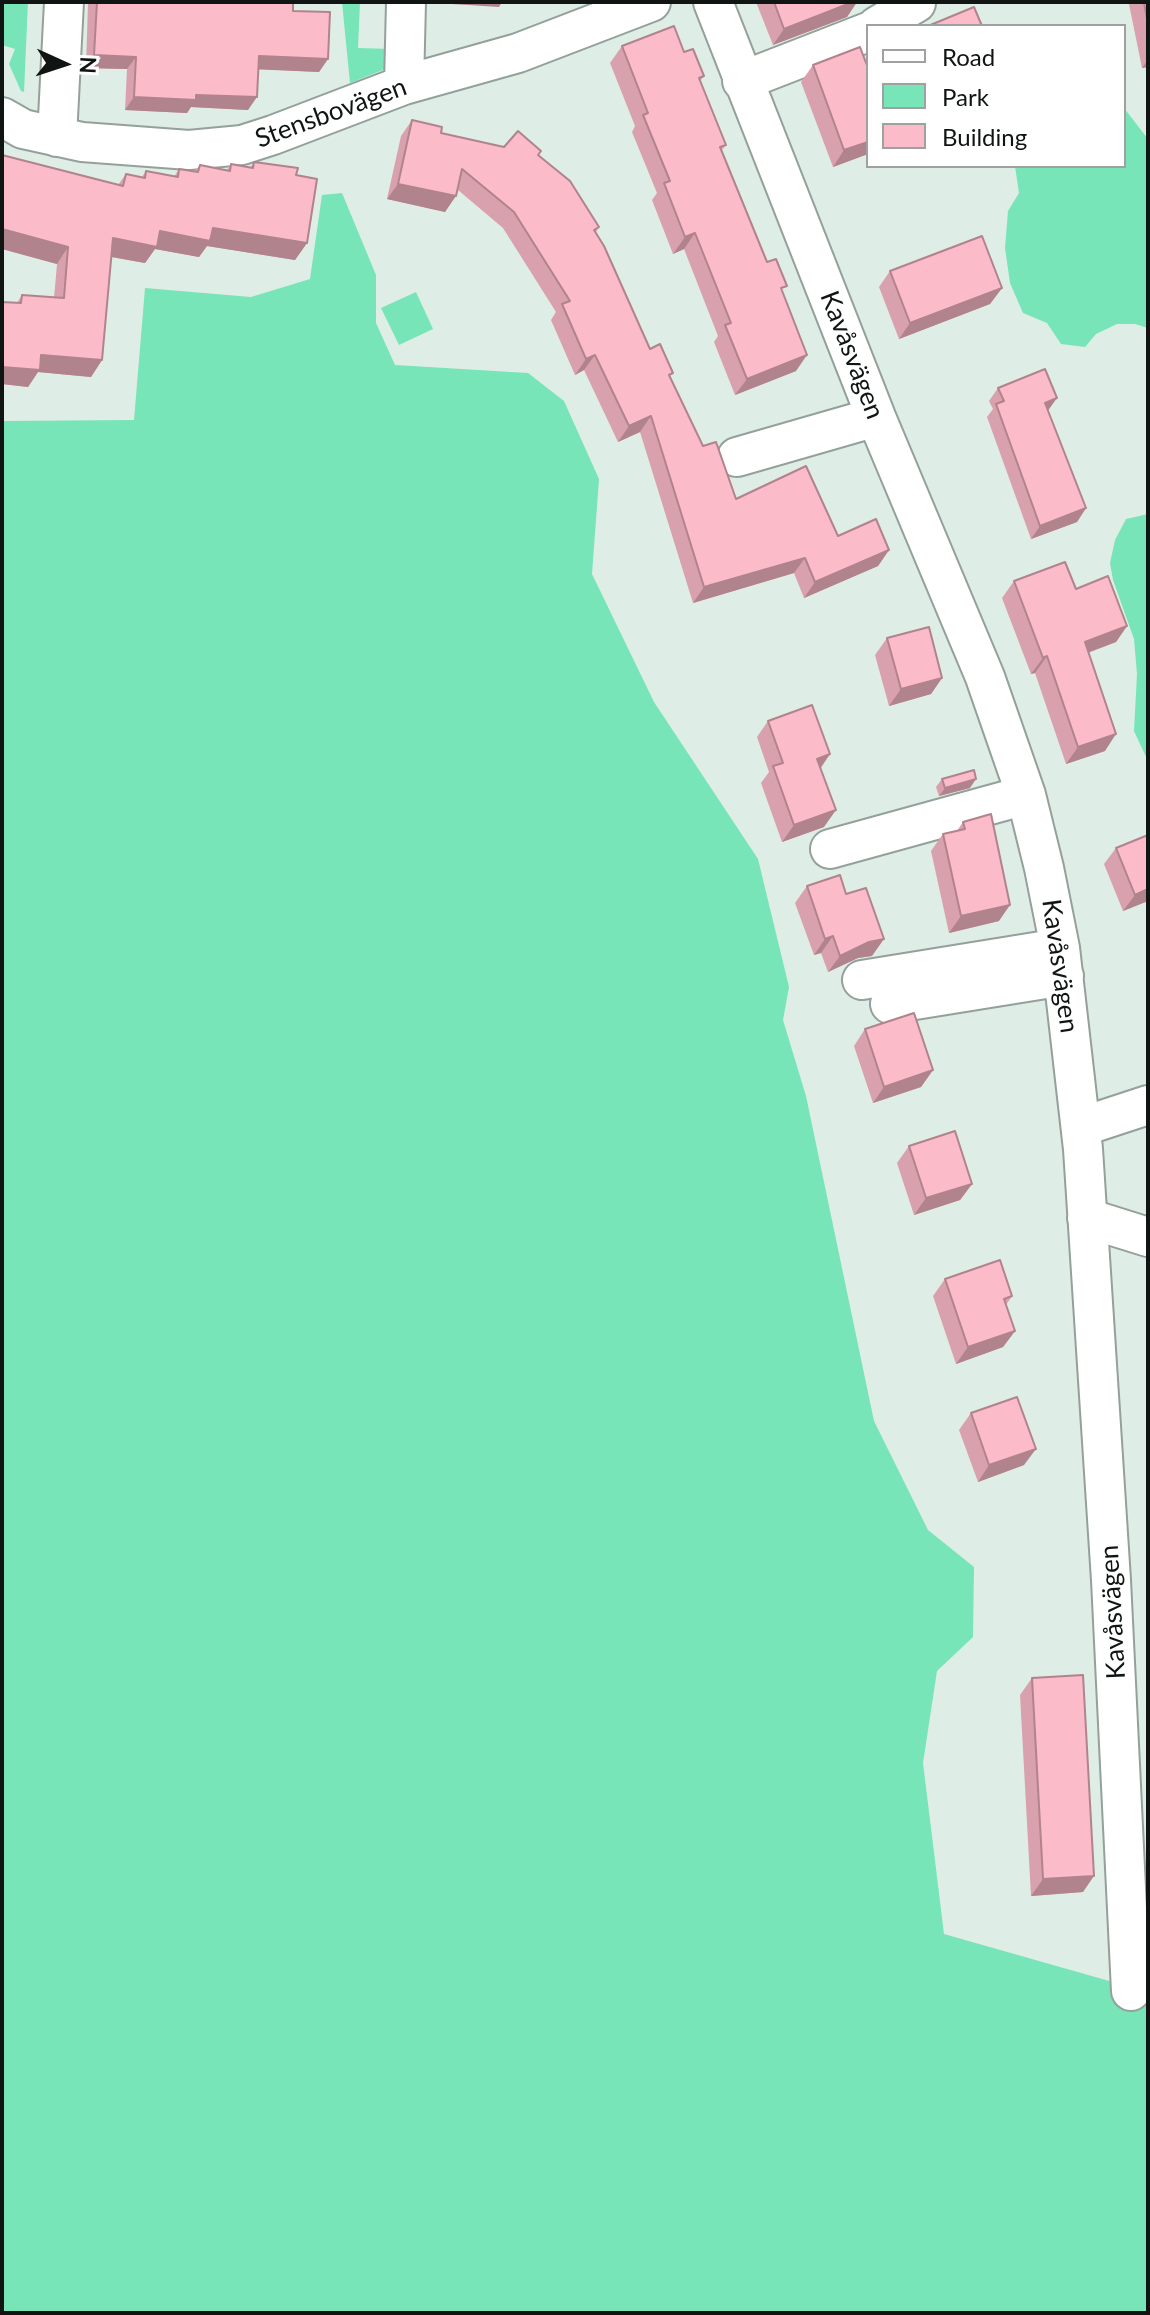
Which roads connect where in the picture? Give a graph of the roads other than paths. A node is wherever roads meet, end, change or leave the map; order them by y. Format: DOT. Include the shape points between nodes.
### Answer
graph roads {
  1 [pos="64,2"];
  2 [pos="406,2"];
  3 [pos="651,2"];
  4 [pos="713,2"];
  5 [pos="916,3"];
  6 [pos="880,24"];
  7 [pos="866,33"];
  8 [pos="742,81"];
  9 [pos="404,85"];
  10 [pos="2,117"];
  11 [pos="57,137"];
  12 [pos="876,417"];
  13 [pos="737,457"];
  14 [pos="1026,795"];
  15 [pos="830,849"];
  16 [pos="1062,962"];
  17 [pos="876,992"];
  18 [pos="1148,1105"];
  19 [pos="1081,1127"];
  20 [pos="1087,1218"];
  21 [pos="1148,1237"];
  22 [pos="1134,1722"];
  23 [pos="1131,1991"];
  1 -- 11 [label="street"];
  2 -- 9 [label="street"];
  3 -- 9 [label="street, Stensbovägen" via="518,53"];
  4 -- 8 [label="street, Kavåsvägen"];
  5 -- 6 [label="street"];
  7 -- 8 [label="street"];
  8 -- 12 [label="street, Kavåsvägen"];
  9 -- 11 [label="street, Stensbovägen" via="242,145 189,150"];
  10 -- 11 [label="street, Stensbovägen" via="23,129"];
  12 -- 13 [label="street"];
  12 -- 14 [label="street, Kavåsvägen" via="985,677"];
  14 -- 15 [label="street"];
  14 -- 16 [label="street, Kavåsvägen"];
  16 -- 17 [label="street"];
  16 -- 19 [label="street, Kavåsvägen"];
  18 -- 19 [label="street"];
  19 -- 20 [label="street, Kavåsvägen"];
  20 -- 21 [label="street"];
  20 -- 22 [label="street, Kavåsvägen"];
  22 -- 23 [label="street, Kavåsvägen"];
}
